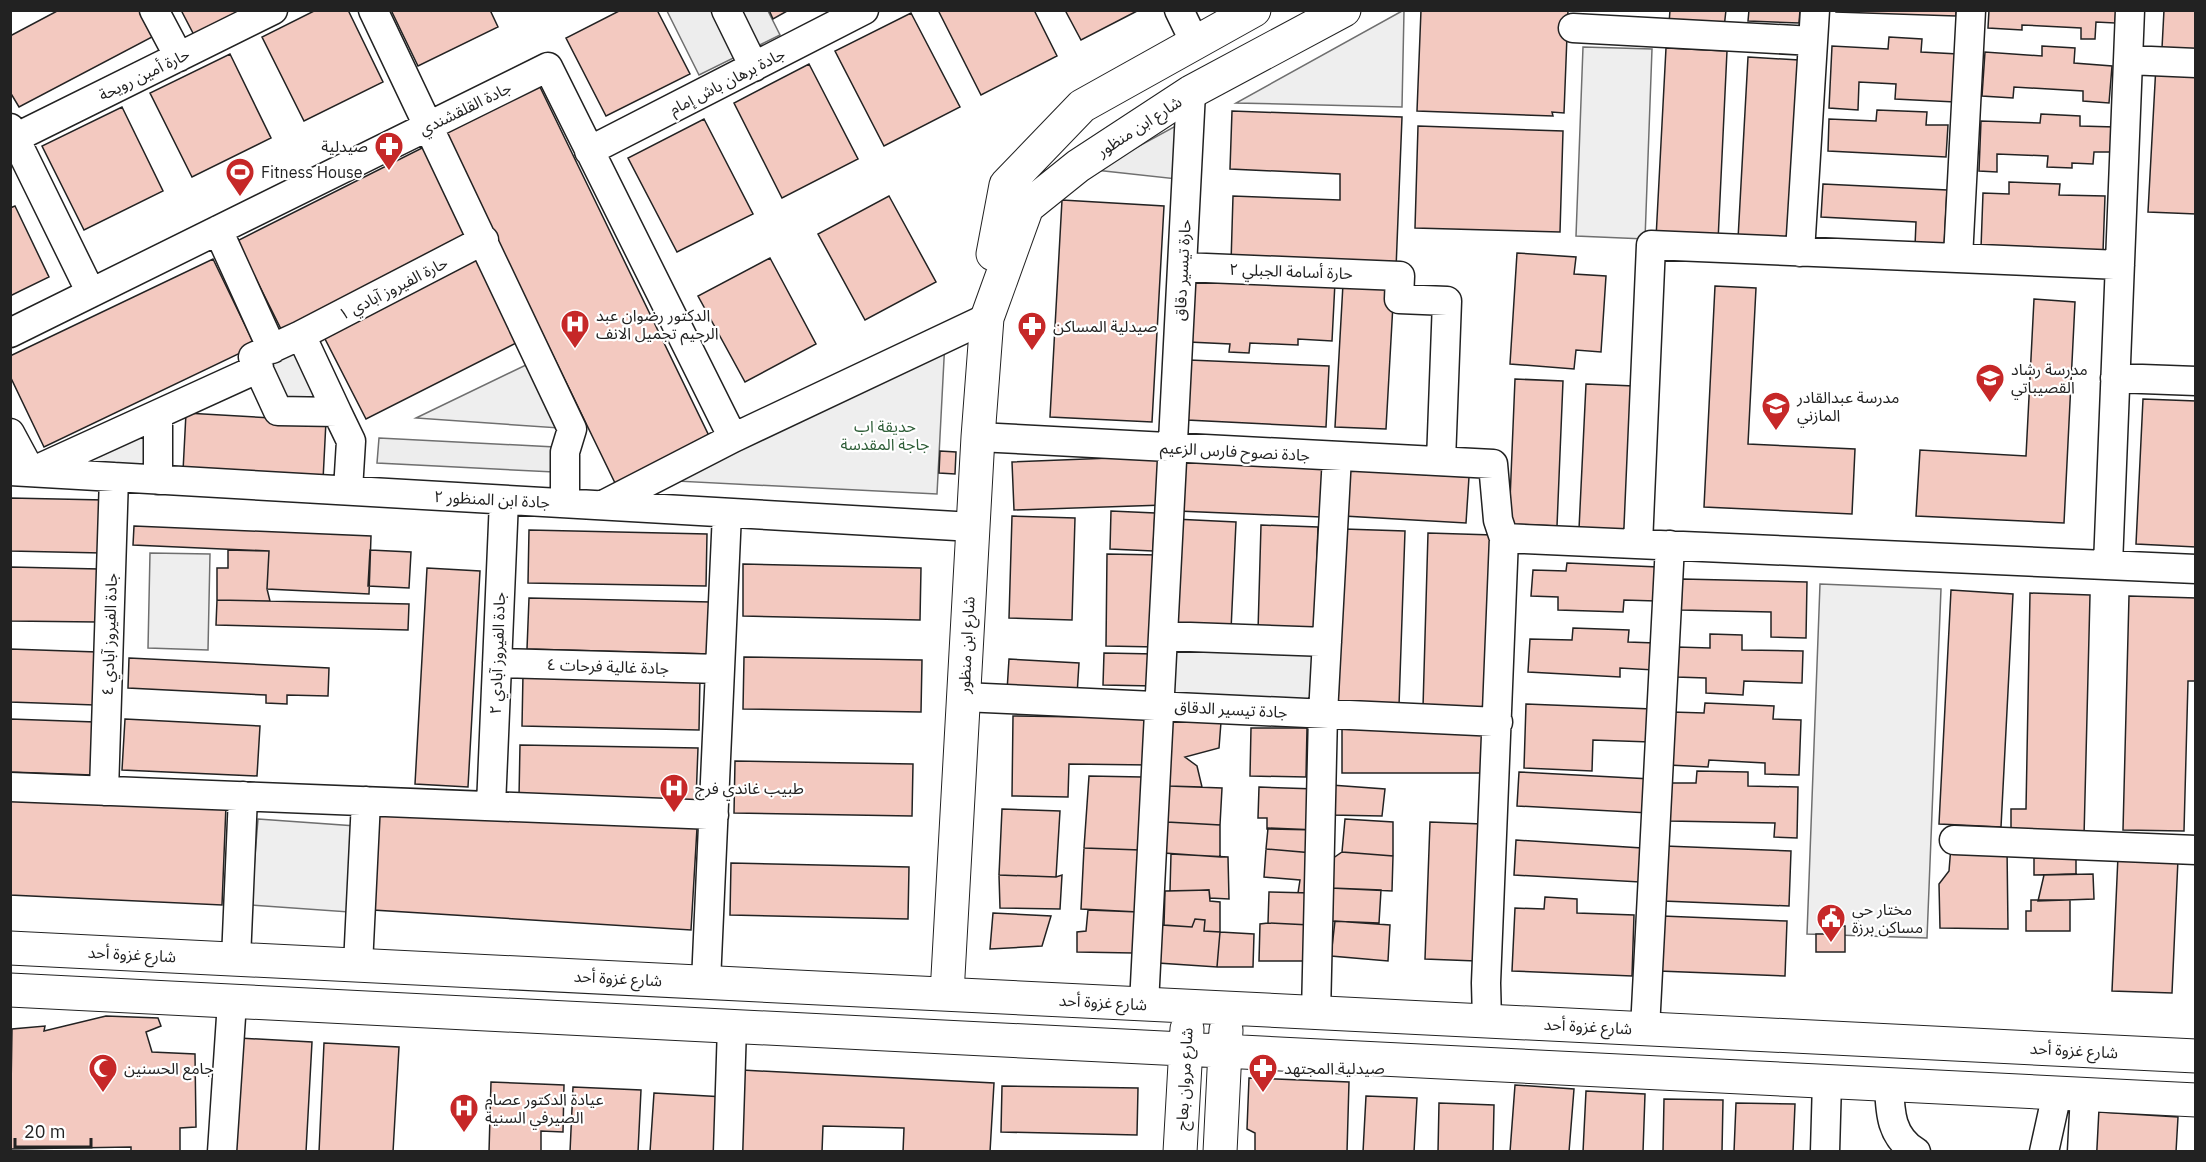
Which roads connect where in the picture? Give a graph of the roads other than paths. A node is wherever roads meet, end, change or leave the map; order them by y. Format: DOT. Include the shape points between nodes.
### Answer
graph roads {
  1 [pos="154,10"];
  2 [pos="273,10"];
  3 [pos="373,10"];
  4 [pos="726,10"];
  5 [pos="864,10"];
  6 [pos="1179,10"];
  7 [pos="1254,10"];
  8 [pos="1344,10"];
  9 [pos="1815,10"];
  10 [pos="1971,10"];
  11 [pos="2130,10"];
  12 [pos="1573,28"];
  13 [pos="1813,41"];
  14 [pos="1195,43"];
  15 [pos="179,57"];
  16 [pos="2128,60"];
  17 [pos="2196,63"];
  18 [pos="754,67"];
  19 [pos="1191,92"];
  20 [pos="429,126"];
  21 [pos="13,133"];
  22 [pos="589,151"];
  23 [pos="218,230"];
  24 [pos="484,240"];
  25 [pos="1800,252"];
  26 [pos="1958,258"];
  27 [pos="2120,265"];
  28 [pos="1182,267"];
  29 [pos="91,294"];
  30 [pos="990,308"];
  31 [pos="10,333"];
  32 [pos="301,335"];
  33 [pos="266,358"];
  34 [pos="2115,378"];
  35 [pos="2196,381"];
  36 [pos="337,411"];
  37 [pos="158,414"];
  38 [pos="10,433"];
  39 [pos="978,437"];
  40 [pos="733,438"];
  41 [pos="1173,447"];
  42 [pos="1337,456"];
  43 [pos="1440,461"];
  44 [pos="21,472"];
  45 [pos="114,477"];
  46 [pos="158,480"];
  47 [pos="348,490"];
  48 [pos="504,500"];
  49 [pos="565,503"];
  50 [pos="601,506"];
  51 [pos="727,513"];
  52 [pos="973,527"];
  53 [pos="1504,538"];
  54 [pos="1638,544"];
  55 [pos="1670,545"];
  56 [pos="2108,565"];
  57 [pos="2196,568"];
  58 [pos="1163,636"];
  59 [pos="1327,642"];
  60 [pos="497,663"];
  61 [pos="720,669"];
  62 [pos="963,697"];
  63 [pos="1160,706"];
  64 [pos="1323,714"];
  65 [pos="1498,722"];
  66 [pos="10,787"];
  67 [pos="104,791"];
  68 [pos="243,796"];
  69 [pos="366,801"];
  70 [pos="491,806"];
  71 [pos="714,815"];
  72 [pos="1954,840"];
  73 [pos="2196,850"];
  74 [pos="10,948"];
  75 [pos="236,959"];
  76 [pos="358,965"];
  77 [pos="706,982"];
  78 [pos="10,990"];
  79 [pos="947,994"];
  80 [pos="232,1002"];
  81 [pos="1144,1004"];
  82 [pos="1188,1006"];
  83 [pos="1226,1008"];
  84 [pos="1316,1014"];
  85 [pos="1487,1021"];
  86 [pos="732,1026"];
  87 [pos="1645,1029"];
  88 [pos="1186,1049"];
  89 [pos="1225,1051"];
  90 [pos="2196,1056"];
  91 [pos="1827,1081"];
  92 [pos="1889,1084"];
  93 [pos="2071,1093"];
  94 [pos="2196,1100"];
  95 [pos="222,1152"];
  96 [pos="728,1152"];
  97 [pos="1180,1152"];
  98 [pos="1220,1152"];
  99 [pos="1826,1152"];
  100 [pos="1916,1152"];
  101 [pos="2044,1152"];
  102 [pos="2082,1152"];
  1 -- 15 [label="street"];
  2 -- 15 [label="street, حارة أمين رويحة"];
  3 -- 20 [label="street"];
  4 -- 18 [label="street"];
  5 -- 18 [label="street, جادة برهان باش إمام"];
  6 -- 14 [label="street"];
  7 -- 14 [label="main road, شارع ابن منظور"];
  8 -- 19 [label="main road, شارع ابن منظور"];
  9 -- 13 [label="street"];
  10 -- 26 [label="street"];
  11 -- 16 [label="street"];
  12 -- 13 [label="street"];
  13 -- 25 [label="street"];
  14 -- 30 [label="main road, شارع ابن منظور" via="1082,106 1006,185 992,259"];
  15 -- 21 [label="street, حارة أمين رويحة"];
  16 -- 17 [label="street"];
  16 -- 27 [label="street"];
  18 -- 22 [label="street, جادة برهان باش إمام"];
  19 -- 28 [label="street, حارة تيسير دقاق"];
  19 -- 30 [label="main road, شارع ابن منظور" via="1078,166 1027,207"];
  20 -- 22 [label="street, جادة القلقشندي" via="548,67"];
  20 -- 23 [label="street, جادة القلقشندي"];
  20 -- 24 [label="street"];
  21 -- 29 [label="street"];
  22 -- 40 [label="street, جادة القلقشندي"];
  23 -- 29 [label="street, جادة القلقشندي"];
  23 -- 33 [label="street"];
  24 -- 32 [label="street, حارة الفيروز آبادي ١"];
  24 -- 49 [label="street" via="572,429 565,452"];
  25 -- 26 [label="street"];
  25 -- 54 [label="street" via="1651,245"];
  26 -- 27 [label="street"];
  27 -- 34 [label="street"];
  28 -- 41 [label="street, حارة تيسير دقاق"];
  28 -- 43 [label="street, حارة أسامة الجبلي ٢" via="1400,276 1399,299 1447,301"];
  29 -- 31 [label="street, جادة القلقشندي"];
  30 -- 39 [label="main road, شارع ابن منظور"];
  30 -- 40 [label="street"];
  32 -- 33 [label="street, حارة الفيروز آبادي ١"];
  32 -- 36 [label="street"];
  33 -- 36 [label="street" via="278,411"];
  33 -- 37 [label="street, حارة الفيروز آبادي ١"];
  34 -- 35 [label="street"];
  34 -- 56 [label="street"];
  36 -- 47 [label="street" via="351,441"];
  37 -- 44 [label="street, حارة الفيروز آبادي ١"];
  37 -- 46 [label="street"];
  38 -- 44 [label="street"];
  39 -- 41 [label="street, جادة نصوح فارس الزعيم"];
  39 -- 52 [label="main road, شارع ابن منظور"];
  40 -- 50 [label="street"];
  41 -- 42 [label="street, جادة نصوح فارس الزعيم"];
  41 -- 58 [label="street, حارة تيسير دقاق"];
  42 -- 43 [label="street, جادة نصوح فارس الزعيم"];
  42 -- 59 [label="street"];
  43 -- 53 [label="street, جادة نصوح فارس الزعيم" via="1493,464 1498,520"];
  44 -- 45 [label="street, جادة ابن المنظور ٢"];
  45 -- 46 [label="street, جادة ابن المنظور ٢"];
  45 -- 67 [label="street, جادة الفيروز آبادي ٤"];
  46 -- 47 [label="street, جادة ابن المنظور ٢"];
  47 -- 48 [label="street, جادة ابن المنظور ٢"];
  48 -- 49 [label="street, جادة ابن المنظور ٢"];
  48 -- 60 [label="street, جادة الفيروز آبادي ٢"];
  49 -- 50 [label="street, جادة ابن المنظور ٢"];
  50 -- 51 [label="street, جادة ابن المنظور ٢"];
  51 -- 52 [label="street, جادة ابن المنظور ٢"];
  51 -- 61 [label="street"];
  52 -- 62 [label="main road, شارع ابن منظور"];
  53 -- 54 [label="street"];
  53 -- 65 [label="street"];
  54 -- 55 [label="street"];
  55 -- 56 [label="street"];
  55 -- 87 [label="street"];
  56 -- 57 [label="street"];
  58 -- 59 [label="street"];
  58 -- 63 [label="street, حارة تيسير دقاق"];
  59 -- 64 [label="street"];
  60 -- 61 [label="street, جادة غالية فرحات ٤"];
  60 -- 70 [label="street, جادة الفيروز آبادي ٢"];
  61 -- 71 [label="street"];
  62 -- 63 [label="street, جادة تيسير الدقاق"];
  62 -- 79 [label="main road, شارع ابن منظور"];
  63 -- 64 [label="street, جادة تيسير الدقاق"];
  63 -- 81 [label="street, حارة تيسير دقاق"];
  64 -- 65 [label="street, جادة تيسير الدقاق"];
  64 -- 84 [label="street"];
  65 -- 85 [label="street"];
  66 -- 67 [label="street"];
  67 -- 68 [label="street"];
  68 -- 69 [label="street"];
  68 -- 75 [label="street"];
  69 -- 70 [label="street"];
  69 -- 76 [label="street"];
  70 -- 71 [label="street"];
  71 -- 77 [label="street"];
  72 -- 73 [label="street"];
  74 -- 75 [label="main road, شارع غزوة أحد"];
  75 -- 76 [label="main road, شارع غزوة أحد"];
  76 -- 77 [label="main road, شارع غزوة أحد"];
  77 -- 79 [label="main road, شارع غزوة أحد"];
  78 -- 80 [label="main road"];
  79 -- 81 [label="main road, شارع غزوة أحد"];
  80 -- 86 [label="main road"];
  80 -- 95 [label="street"];
  81 -- 82 [label="main road, شارع غزوة أحد"];
  82 -- 83 [label="main road, شارع غزوة أحد"];
  82 -- 88 [label="main road, شارع مروان بعاج"];
  83 -- 84 [label="main road, شارع غزوة أحد"];
  83 -- 89 [label="main road"];
  84 -- 85 [label="main road, شارع غزوة أحد" via="1325,1011"];
  85 -- 87 [label="main road, شارع غزوة أحد"];
  86 -- 88 [label="main road"];
  86 -- 96 [label="street"];
  87 -- 90 [label="main road, شارع غزوة أحد"];
  88 -- 89 [label="main road"];
  88 -- 97 [label="main road, شارع مروان بعاج"];
  89 -- 91 [label="main road"];
  89 -- 98 [label="main road"];
  91 -- 92 [label="main road"];
  91 -- 99 [label="street"];
  92 -- 93 [label="main road"];
  92 -- 100 [label="street" via="1890,1117"];
  93 -- 94 [label="main road"];
  93 -- 101 [label="street"];
  93 -- 102 [label="street"];
}
